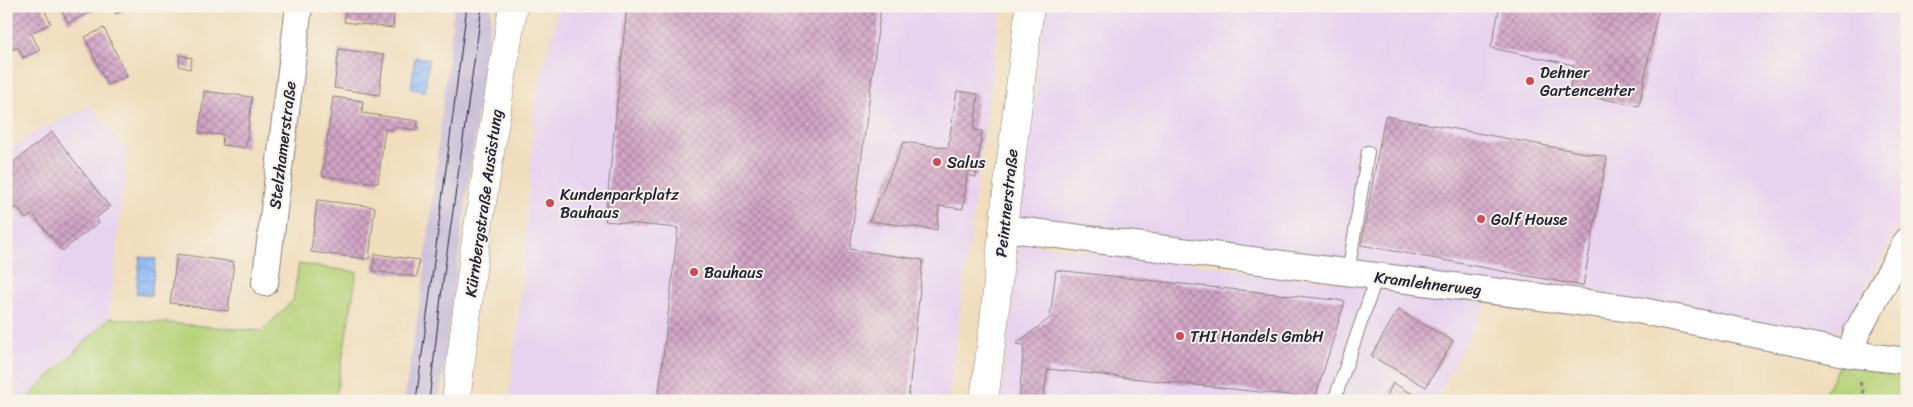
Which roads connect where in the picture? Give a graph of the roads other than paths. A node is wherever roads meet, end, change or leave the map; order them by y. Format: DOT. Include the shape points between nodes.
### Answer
graph roads {
  1 [pos="299,6"];
  2 [pos="513,6"];
  3 [pos="1030,6"];
  4 [pos="1368,152"];
  5 [pos="1004,228"];
  6 [pos="1907,241"];
  7 [pos="1348,273"];
  8 [pos="1377,276"];
  9 [pos="265,283"];
  10 [pos="1850,354"];
  11 [pos="1907,361"];
  12 [pos="456,401"];
  13 [pos="984,401"];
  14 [pos="1334,401"];
  1 -- 9 [label="street, Stelzhamerstraße"];
  2 -- 12 [label="main road, Kürnbergstraße Ausästung" via="474,253"];
  3 -- 5 [label="main road, Peintnerstraße"];
  4 -- 7 [label="lane"];
  5 -- 7 [label="street, Kramlehnerweg"];
  5 -- 13 [label="main road, Peintnerstraße"];
  6 -- 10 [label="street" via="1857,332"];
  7 -- 8 [label="street, Kramlehnerweg"];
  8 -- 10 [label="street, Kramlehnerweg" via="1633,309"];
  8 -- 14 [label="lane"];
  10 -- 11 [label="street, Kramlehnerweg"];
}
